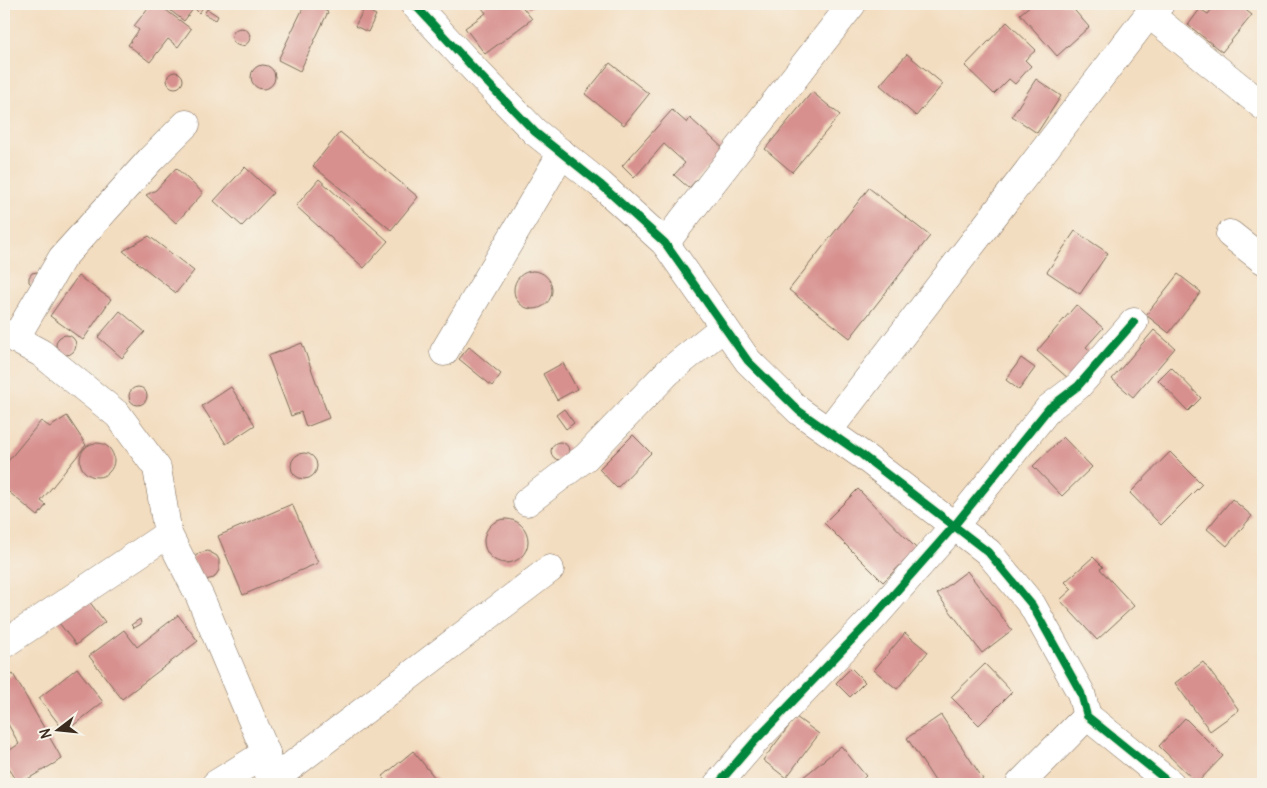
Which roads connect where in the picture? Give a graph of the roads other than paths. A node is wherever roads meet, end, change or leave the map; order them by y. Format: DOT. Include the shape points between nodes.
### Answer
graph roads {
  1 [pos="414,4"];
  2 [pos="852,4"];
  3 [pos="1155,9"];
  4 [pos="1263,106"];
  5 [pos="186,124"];
  6 [pos="562,153"];
  7 [pos="1230,234"];
  8 [pos="666,243"];
  9 [pos="1263,260"];
  10 [pos="1134,322"];
  11 [pos="724,327"];
  12 [pos="10,336"];
  13 [pos="444,352"];
  14 [pos="828,431"];
  15 [pos="527,502"];
  16 [pos="954,526"];
  17 [pos="168,534"];
  18 [pos="550,569"];
  19 [pos="4,644"];
  20 [pos="1087,716"];
  21 [pos="266,753"];
  22 [pos="216,784"];
  23 [pos="269,784"];
  24 [pos="718,784"];
  25 [pos="1020,784"];
  26 [pos="1171,784"];
  1 -- 6 [label="street" via="476,72 536,132"];
  2 -- 8 [label="street"];
  3 -- 4 [label="street"];
  3 -- 14 [label="street"];
  5 -- 12 [label="street" via="151,158 62,258"];
  6 -- 8 [label="street"];
  6 -- 13 [label="street"];
  7 -- 9 [label="street"];
  8 -- 11 [label="street"];
  10 -- 16 [label="street" via="1078,386 1049,408"];
  11 -- 14 [label="street" via="748,361 799,411"];
  11 -- 15 [label="street" via="668,372 586,457"];
  12 -- 17 [label="street" via="41,353 118,415 157,468"];
  14 -- 16 [label="street"];
  16 -- 20 [label="street" via="988,552 1032,605 1081,693"];
  16 -- 24 [label="street"];
  17 -- 19 [label="street"];
  17 -- 21 [label="street" via="200,597"];
  18 -- 23 [label="street"];
  20 -- 25 [label="street"];
  20 -- 26 [label="street"];
  21 -- 22 [label="street"];
  21 -- 23 [label="street"];
}
